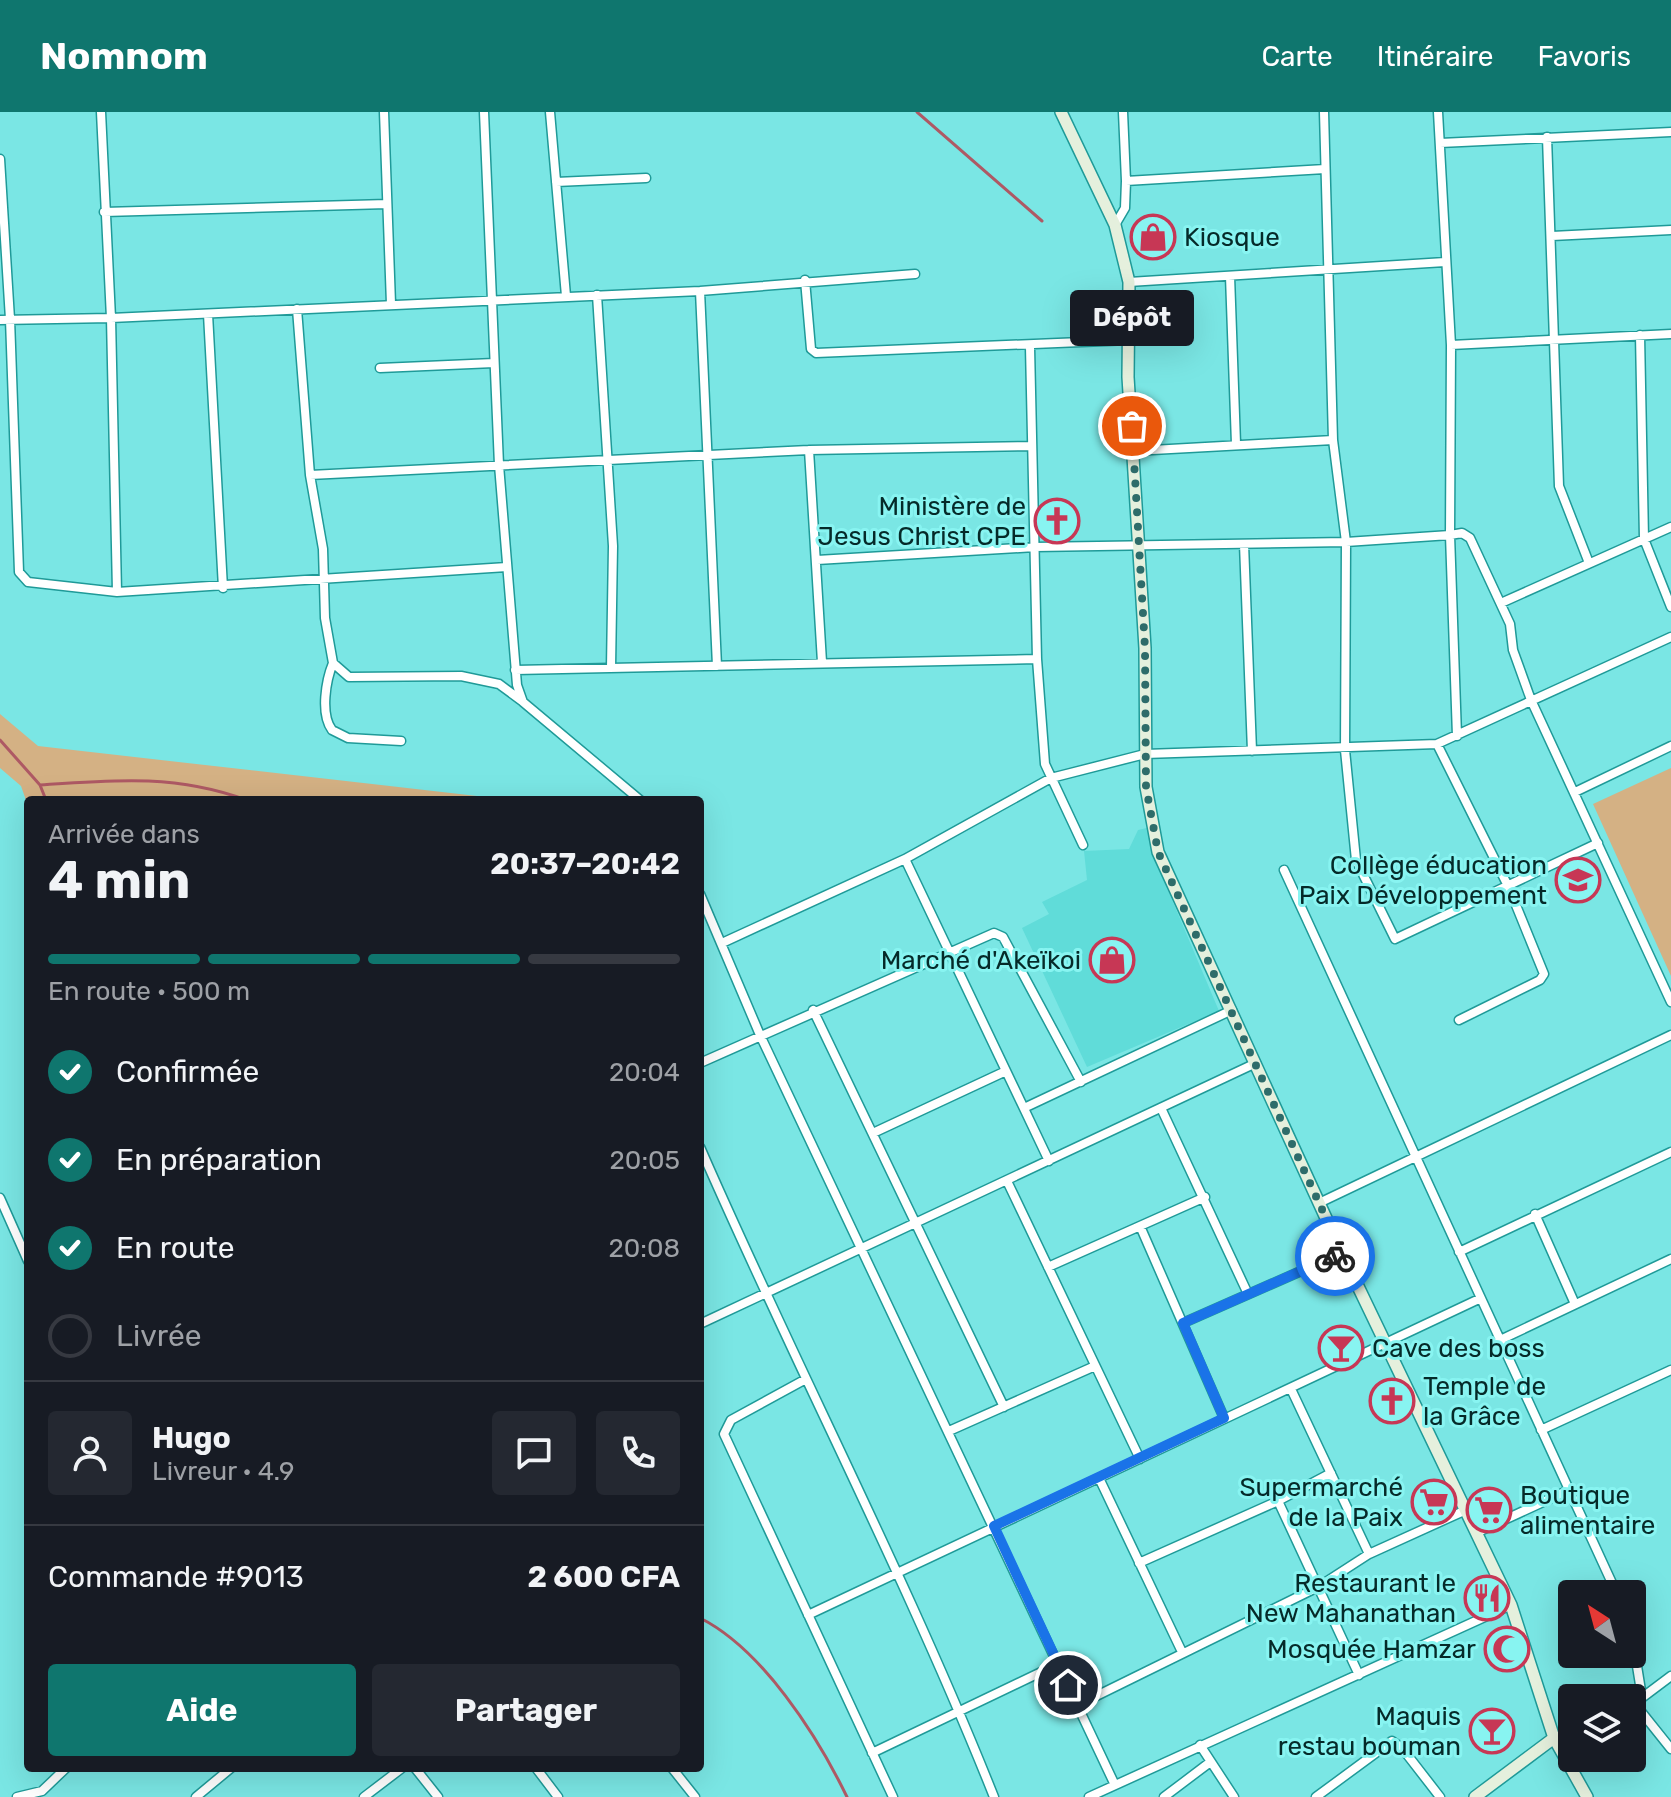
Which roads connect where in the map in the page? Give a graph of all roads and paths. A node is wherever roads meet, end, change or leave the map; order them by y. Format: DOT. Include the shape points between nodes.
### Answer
graph roads {
  1 [pos="101,112"];
  2 [pos="384,112"];
  3 [pos="484,112"];
  4 [pos="550,112"];
  5 [pos="1061,112"];
  6 [pos="1123,112"];
  7 [pos="1324,112"];
  8 [pos="1438,112"];
  9 [pos="1671,132"];
  10 [pos="1547,137"];
  11 [pos="1440,143"];
  12 [pos="0,159"];
  13 [pos="1325,169"];
  14 [pos="646,178"];
  15 [pos="1126,181"];
  16 [pos="556,182"];
  17 [pos="387,204"];
  18 [pos="104,212"];
  19 [pos="1115,225"];
  20 [pos="1671,230"];
  21 [pos="1552,236"];
  22 [pos="1445,262"];
  23 [pos="1327,270"];
  24 [pos="915,274"];
  25 [pos="1230,276"];
  26 [pos="805,280"];
  27 [pos="1129,282"];
  28 [pos="700,291"];
  29 [pos="597,295"];
  30 [pos="566,296"];
  31 [pos="490,299"];
  32 [pos="391,304"];
  33 [pos="297,309"];
  34 [pos="208,314"];
  35 [pos="111,318"];
  36 [pos="10,319"];
  37 [pos="0,320"];
  38 [pos="1671,334"];
  39 [pos="1640,335"];
  40 [pos="1556,338"];
  41 [pos="1129,340"];
  42 [pos="1451,345"];
  43 [pos="1030,347"];
  44 [pos="494,363"];
  45 [pos="380,368"];
  46 [pos="1333,440"];
  47 [pos="1236,444"];
  48 [pos="1030,446"];
  49 [pos="809,450"];
  50 [pos="1134,451"];
  51 [pos="708,455"];
  52 [pos="609,460"];
  53 [pos="499,465"];
  54 [pos="310,475"];
  55 [pos="1671,527"];
  56 [pos="1450,535"];
  57 [pos="1644,539"];
  58 [pos="1346,542"];
  59 [pos="1244,544"];
  60 [pos="1035,547"];
  61 [pos="1137,547"];
  62 [pos="817,560"];
  63 [pos="1589,563"];
  64 [pos="507,567"];
  65 [pos="322,576"];
  66 [pos="223,588"];
  67 [pos="117,592"];
  68 [pos="1501,603"];
  69 [pos="1671,607"];
  70 [pos="1671,637"];
  71 [pos="1037,659"];
  72 [pos="822,662"];
  73 [pos="333,663"];
  74 [pos="717,666"];
  75 [pos="611,667"];
  76 [pos="515,670"];
  77 [pos="1531,700"];
  78 [pos="523,702"];
  79 [pos="1457,736"];
  80 [pos="401,741"];
  81 [pos="1437,744"];
  82 [pos="1671,746"];
  83 [pos="1345,750"];
  84 [pos="1252,751"];
  85 [pos="1145,754"];
  86 [pos="1051,778"];
  87 [pos="1575,792"];
  88 [pos="635,796"];
  89 [pos="1598,843"];
  90 [pos="1083,845"];
  91 [pos="905,859"];
  92 [pos="1284,870"];
  93 [pos="1509,888"];
  94 [pos="704,903"];
  95 [pos="722,943"];
  96 [pos="948,951"];
  97 [pos="1671,1002"];
  98 [pos="813,1010"];
  99 [pos="1232,1010"];
  100 [pos="1459,1020"];
  101 [pos="760,1035"];
  102 [pos="1671,1035"];
  103 [pos="704,1061"];
  104 [pos="1256,1063"];
  105 [pos="1006,1071"];
  106 [pos="1081,1082"];
  107 [pos="1024,1108"];
  108 [pos="1161,1108"];
  109 [pos="873,1133"];
  110 [pos="1671,1152"];
  111 [pos="1415,1155"];
  112 [pos="704,1156"];
  113 [pos="1049,1161"];
  114 [pos="1007,1181"];
  115 [pos="1205,1197"];
  116 [pos="0,1198"];
  117 [pos="1319,1203"];
  118 [pos="1535,1214"];
  119 [pos="917,1223"];
  120 [pos="1140,1226"];
  121 [pos="862,1249"];
  122 [pos="24,1252"];
  123 [pos="1459,1252"];
  124 [pos="1342,1253"];
  125 [pos="1670,1263"];
  126 [pos="1048,1267"];
  127 [pos="1248,1294"];
  128 [pos="765,1296"];
  129 [pos="1479,1299"];
  130 [pos="1575,1304"];
  131 [pos="704,1322"];
  132 [pos="1183,1323"];
  133 [pos="1498,1341"];
  134 [pos="1385,1344"];
  135 [pos="1095,1366"];
  136 [pos="1671,1370"];
  137 [pos="806,1379"];
  138 [pos="1291,1389"];
  139 [pos="1004,1407"];
  140 [pos="1224,1418"];
  141 [pos="1541,1430"];
  142 [pos="949,1431"];
  143 [pos="1140,1459"];
  144 [pos="1331,1473"];
  145 [pos="1099,1478"];
  146 [pos="1569,1490"];
  147 [pos="1278,1501"];
  148 [pos="1466,1510"];
  149 [pos="994,1526"];
  150 [pos="1478,1532"];
  151 [pos="1369,1554"];
  152 [pos="1139,1563"];
  153 [pos="898,1573"];
  154 [pos="1611,1580"];
  155 [pos="1318,1587"];
  156 [pos="1511,1605"];
  157 [pos="808,1615"];
  158 [pos="1182,1652"];
  159 [pos="1058,1664"];
  160 [pos="1359,1675"];
  161 [pos="1671,1676"];
  162 [pos="1646,1695"];
  163 [pos="1078,1705"];
  164 [pos="960,1712"];
  165 [pos="1646,1714"];
  166 [pos="1554,1738"];
  167 [pos="1558,1742"];
  168 [pos="1200,1745"];
  169 [pos="1671,1749"];
  170 [pos="872,1753"];
  171 [pos="1209,1763"];
  172 [pos="63,1772"];
  173 [pos="226,1772"];
  174 [pos="397,1772"];
  175 [pos="418,1772"];
  176 [pos="539,1772"];
  177 [pos="675,1772"];
  178 [pos="1576,1772"];
  179 [pos="1114,1783"];
  180 [pos="44,1794"];
  181 [pos="17,1797"];
  182 [pos="196,1797"];
  183 [pos="364,1797"];
  184 [pos="438,1797"];
  185 [pos="558,1797"];
  186 [pos="695,1797"];
  187 [pos="893,1797"];
  188 [pos="994,1797"];
  189 [pos="1089,1797"];
  190 [pos="1164,1797"];
  191 [pos="1234,1797"];
  192 [pos="1316,1797"];
  193 [pos="1440,1797"];
  194 [pos="1475,1797"];
  195 [pos="1587,1797"];
  1 -- 18 [label="street"];
  2 -- 17 [label="street"];
  3 -- 31 [label="street"];
  4 -- 16 [label="street"];
  5 -- 19 [label="street"];
  6 -- 15 [label="street"];
  7 -- 13 [label="street"];
  8 -- 11 [label="street"];
  9 -- 10 [label="street"];
  10 -- 11 [label="street"];
  10 -- 21 [label="street"];
  11 -- 22 [label="street"];
  12 -- 36 [label="street"];
  13 -- 15 [label="street"];
  13 -- 23 [label="street"];
  14 -- 16 [label="street"];
  15 -- 19 [label="street" via="1125,208"];
  16 -- 30 [label="street"];
  17 -- 18 [label="street"];
  17 -- 32 [label="street"];
  18 -- 35 [label="street"];
  19 -- 27 [label="street"];
  20 -- 21 [label="street"];
  21 -- 40 [label="street"];
  22 -- 23 [label="street"];
  22 -- 42 [label="street"];
  23 -- 25 [label="street"];
  23 -- 46 [label="street"];
  24 -- 26 [label="street"];
  25 -- 27 [label="street"];
  25 -- 47 [label="street"];
  26 -- 28 [label="street"];
  26 -- 43 [label="street" via="811,349 816,353"];
  27 -- 41 [label="street"];
  28 -- 29 [label="street"];
  28 -- 51 [label="street"];
  29 -- 30 [label="street"];
  29 -- 52 [label="street"];
  30 -- 31 [label="street"];
  31 -- 32 [label="street"];
  31 -- 44 [label="street"];
  32 -- 33 [label="street"];
  33 -- 34 [label="street"];
  33 -- 54 [label="street"];
  34 -- 35 [label="street"];
  34 -- 66 [label="street"];
  35 -- 36 [label="street"];
  35 -- 67 [label="street"];
  36 -- 37 [label="street"];
  36 -- 67 [label="street" via="19,572 28,582"];
  38 -- 39 [label="street"];
  39 -- 40 [label="street"];
  39 -- 57 [label="street"];
  40 -- 42 [label="street"];
  40 -- 63 [label="street" via="1559,486"];
  41 -- 43 [label="street"];
  41 -- 50 [label="street"];
  42 -- 56 [label="street"];
  43 -- 48 [label="street"];
  44 -- 45 [label="street"];
  44 -- 53 [label="street"];
  46 -- 47 [label="street"];
  46 -- 58 [label="street"];
  47 -- 50 [label="street"];
  48 -- 49 [label="street"];
  48 -- 60 [label="street"];
  49 -- 51 [label="street"];
  49 -- 62 [label="street"];
  50 -- 61 [label="street"];
  51 -- 52 [label="street"];
  51 -- 74 [label="street"];
  52 -- 53 [label="street"];
  52 -- 75 [label="street" via="615,602"];
  53 -- 54 [label="street"];
  53 -- 64 [label="street"];
  54 -- 65 [label="street" via="323,549"];
  55 -- 57 [label="street"];
  56 -- 58 [label="street"];
  56 -- 68 [label="street" via="1470,538"];
  56 -- 79 [label="street"];
  57 -- 63 [label="street"];
  57 -- 69 [label="street"];
  58 -- 59 [label="street"];
  58 -- 83 [label="street"];
  59 -- 61 [label="street"];
  59 -- 84 [label="street"];
  60 -- 61 [label="street"];
  60 -- 62 [label="street"];
  60 -- 71 [label="street"];
  61 -- 85 [label="street" via="1145,648"];
  62 -- 72 [label="street"];
  63 -- 68 [label="street"];
  64 -- 65 [label="street"];
  64 -- 76 [label="street"];
  65 -- 66 [label="street"];
  65 -- 73 [label="street"];
  66 -- 67 [label="street"];
  68 -- 77 [label="street"];
  70 -- 77 [label="street"];
  71 -- 72 [label="street"];
  71 -- 86 [label="street" via="1045,764"];
  72 -- 74 [label="street"];
  73 -- 78 [label="street" via="349,677 461,676 499,684"];
  73 -- 80 [label="street" via="327,677 326,716 332,730 348,738"];
  74 -- 75 [label="street"];
  75 -- 76 [label="street"];
  76 -- 78 [label="street"];
  77 -- 79 [label="street"];
  77 -- 87 [label="street"];
  78 -- 88 [label="street"];
  79 -- 81 [label="street"];
  81 -- 83 [label="street"];
  81 -- 93 [label="street"];
  82 -- 87 [label="street"];
  83 -- 84 [label="street"];
  83 -- 93 [label="street" via="1356,860 1391,937 1399,939"];
  84 -- 85 [label="street"];
  85 -- 86 [label="street"];
  85 -- 99 [label="street" via="1158,852"];
  86 -- 90 [label="street"];
  86 -- 91 [label="street"];
  87 -- 89 [label="street"];
  89 -- 93 [label="street"];
  89 -- 97 [label="street"];
  91 -- 95 [label="street"];
  91 -- 96 [label="street"];
  92 -- 111 [label="street"];
  93 -- 100 [label="street" via="1544,977"];
  94 -- 95 [label="street"];
  95 -- 101 [label="street"];
  96 -- 98 [label="street"];
  96 -- 105 [label="street"];
  96 -- 106 [label="street" via="994,933 1003,937"];
  98 -- 101 [label="street"];
  98 -- 109 [label="street"];
  99 -- 104 [label="street"];
  99 -- 106 [label="street"];
  101 -- 103 [label="street"];
  101 -- 121 [label="street"];
  102 -- 111 [label="street"];
  104 -- 108 [label="street"];
  104 -- 117 [label="street"];
  105 -- 107 [label="street"];
  105 -- 109 [label="street"];
  106 -- 107 [label="street"];
  107 -- 113 [label="street"];
  108 -- 113 [label="street"];
  108 -- 115 [label="street"];
  109 -- 119 [label="street"];
  110 -- 118 [label="street"];
  111 -- 117 [label="street"];
  111 -- 123 [label="street"];
  112 -- 128 [label="street"];
  113 -- 114 [label="street"];
  114 -- 119 [label="street"];
  114 -- 126 [label="street"];
  115 -- 120 [label="street"];
  115 -- 127 [label="street"];
  116 -- 122 [label="street"];
  117 -- 124 [label="street"];
  118 -- 123 [label="street"];
  118 -- 130 [label="street"];
  119 -- 121 [label="street"];
  119 -- 139 [label="street"];
  120 -- 126 [label="street"];
  120 -- 132 [label="street"];
  121 -- 128 [label="street"];
  121 -- 142 [label="street"];
  123 -- 129 [label="street"];
  124 -- 127 [label="street"];
  124 -- 134 [label="street"];
  125 -- 130 [label="street"];
  126 -- 135 [label="street"];
  127 -- 132 [label="street"];
  128 -- 131 [label="street"];
  128 -- 137 [label="street"];
  129 -- 133 [label="street"];
  129 -- 134 [label="street"];
  130 -- 133 [label="street"];
  132 -- 140 [label="street"];
  133 -- 141 [label="street"];
  134 -- 138 [label="street"];
  134 -- 148 [label="street"];
  135 -- 139 [label="street"];
  135 -- 143 [label="street"];
  136 -- 141 [label="street"];
  137 -- 153 [label="street"];
  137 -- 157 [label="street" via="731,1420 724,1434"];
  138 -- 140 [label="street"];
  138 -- 144 [label="street"];
  139 -- 142 [label="street"];
  140 -- 143 [label="street"];
  141 -- 146 [label="street"];
  142 -- 149 [label="street"];
  143 -- 145 [label="street"];
  144 -- 147 [label="street"];
  144 -- 151 [label="street"];
  145 -- 149 [label="street"];
  145 -- 152 [label="street"];
  146 -- 150 [label="street"];
  146 -- 154 [label="street"];
  147 -- 152 [label="street"];
  147 -- 155 [label="street"];
  148 -- 150 [label="street"];
  148 -- 151 [label="street"];
  149 -- 153 [label="street"];
  149 -- 159 [label="street"];
  150 -- 156 [label="street"];
  151 -- 155 [label="street"];
  152 -- 158 [label="street"];
  153 -- 157 [label="street"];
  153 -- 164 [label="street"];
  155 -- 158 [label="street"];
  155 -- 160 [label="street"];
  156 -- 160 [label="street"];
  156 -- 166 [label="street"];
  157 -- 170 [label="street"];
  158 -- 163 [label="street"];
  159 -- 163 [label="street"];
  159 -- 164 [label="street"];
  160 -- 168 [label="street"];
  161 -- 162 [label="street"];
  163 -- 179 [label="street"];
  164 -- 170 [label="street"];
  164 -- 188 [label="street"];
  165 -- 169 [label="street"];
  166 -- 167 [label="street"];
  166 -- 194 [label="street"];
  168 -- 171 [label="street"];
  168 -- 179 [label="street"];
  170 -- 187 [label="street"];
  171 -- 190 [label="street"];
  171 -- 191 [label="street"];
  172 -- 180 [label="street"];
  173 -- 182 [label="street"];
  174 -- 183 [label="street"];
  175 -- 184 [label="street"];
  176 -- 185 [label="street"];
  177 -- 186 [label="street"];
  178 -- 195 [label="street"];
  179 -- 189 [label="street"];
  180 -- 181 [label="street"];
  192 -- 193 [label="street" via="1392,1741"];
}
